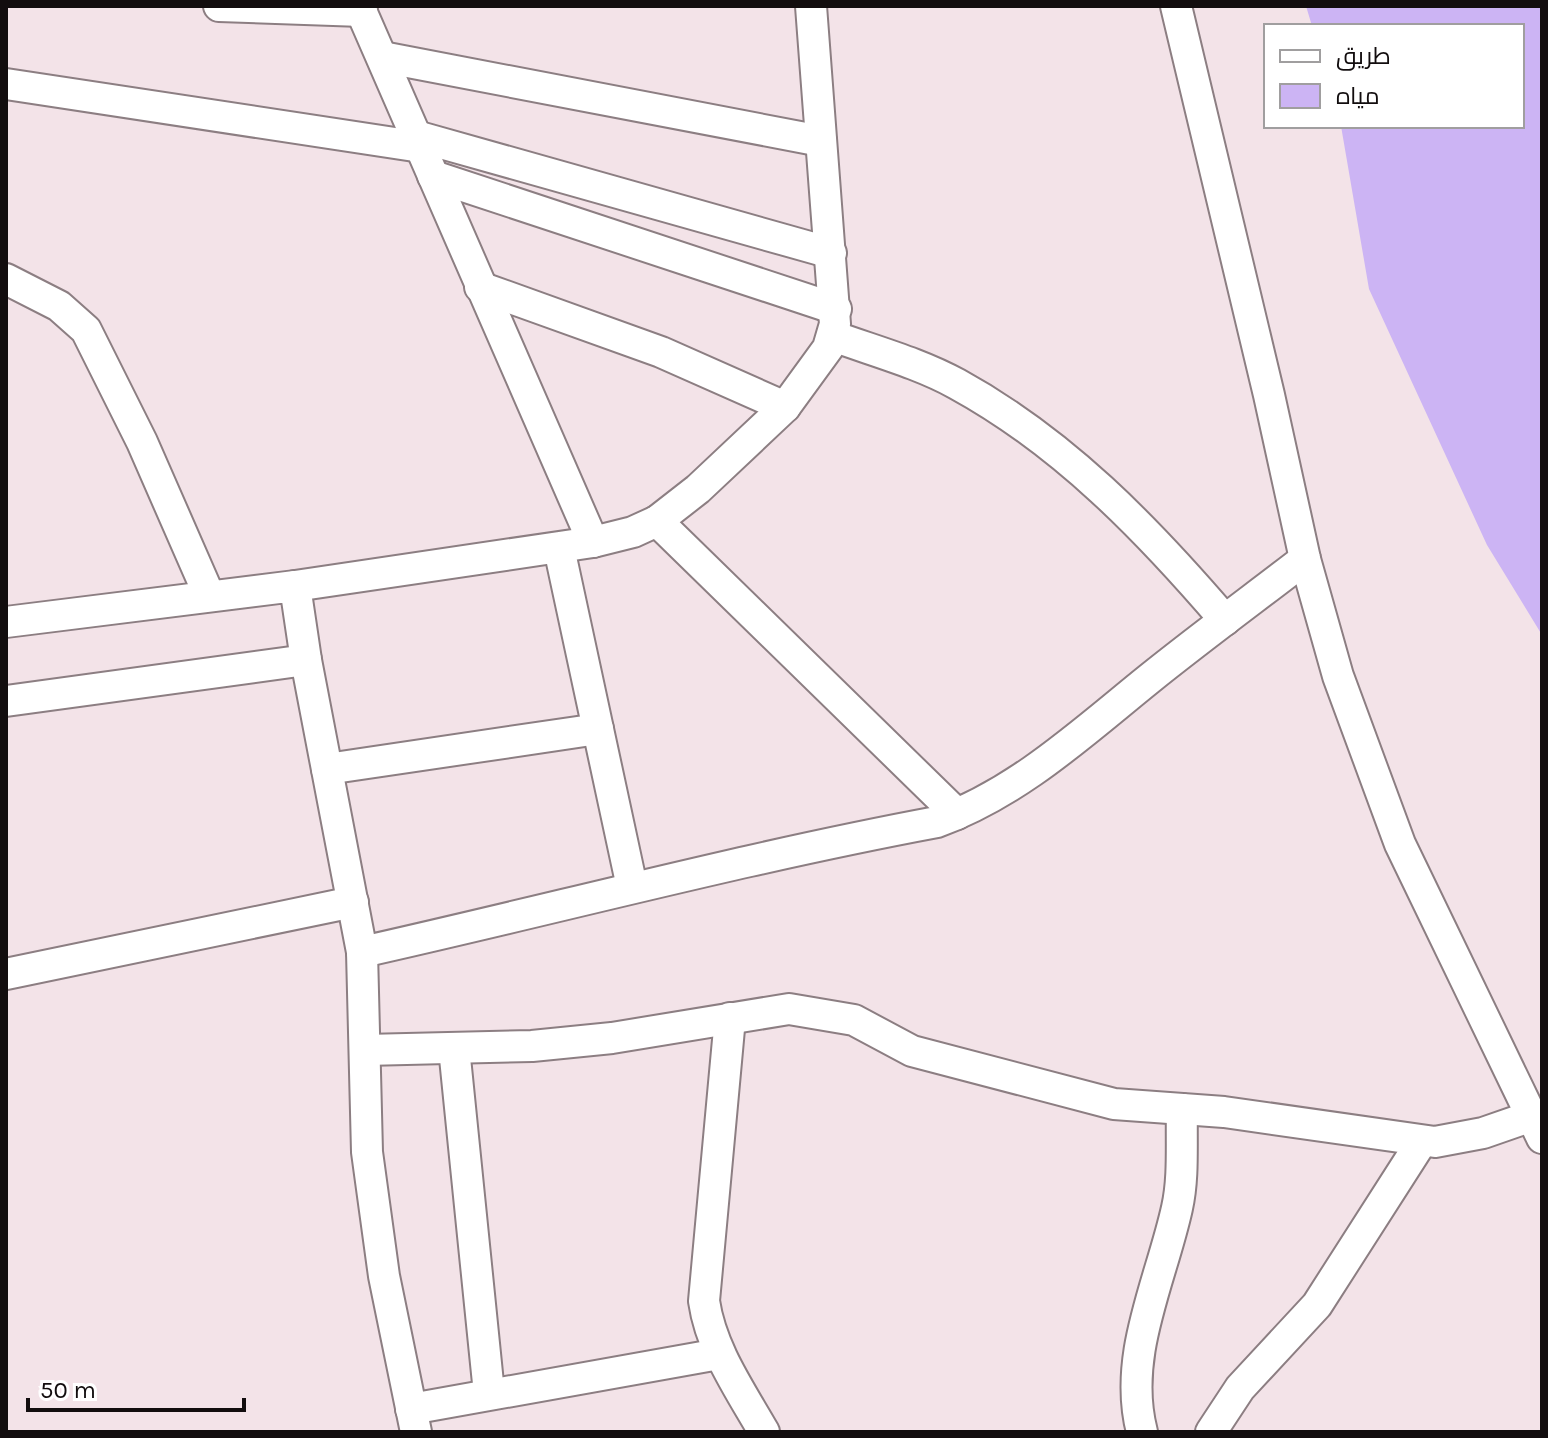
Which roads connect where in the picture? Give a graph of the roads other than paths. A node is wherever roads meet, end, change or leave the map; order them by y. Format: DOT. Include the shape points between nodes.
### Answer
graph roads {
  1 [pos="219,6"];
  2 [pos="811,6"];
  3 [pos="1176,6"];
  4 [pos="360,8"];
  5 [pos="382,57"];
  6 [pos="6,84"];
  7 [pos="821,141"];
  8 [pos="419,142"];
  9 [pos="433,176"];
  10 [pos="831,253"];
  11 [pos="6,279"];
  12 [pos="480,287"];
  13 [pos="834,322"];
  14 [pos="785,407"];
  15 [pos="657,521"];
  16 [pos="593,542"];
  17 [pos="559,548"];
  18 [pos="1305,559"];
  19 [pos="295,586"];
  20 [pos="209,595"];
  21 [pos="1225,620"];
  22 [pos="6,622"];
  23 [pos="306,660"];
  24 [pos="6,701"];
  25 [pos="598,729"];
  26 [pos="327,769"];
  27 [pos="957,814"];
  28 [pos="632,887"];
  29 [pos="353,902"];
  30 [pos="362,952"];
  31 [pos="6,974"];
  32 [pos="730,1018"];
  33 [pos="454,1048"];
  34 [pos="365,1050"];
  35 [pos="1182,1109"];
  36 [pos="1537,1127"];
  37 [pos="1422,1141"];
  38 [pos="719,1354"];
  39 [pos="489,1393"];
  40 [pos="414,1420"];
  41 [pos="764,1432"];
  42 [pos="1142,1432"];
  43 [pos="1211,1432"];
  1 -- 4 [label="street"];
  2 -- 7 [label="street"];
  3 -- 18 [label="street"];
  4 -- 5 [label="street"];
  5 -- 7 [label="street"];
  5 -- 8 [label="street"];
  6 -- 8 [label="street"];
  7 -- 10 [label="street"];
  8 -- 9 [label="street"];
  8 -- 10 [label="street"];
  9 -- 12 [label="street"];
  9 -- 13 [label="street"];
  10 -- 13 [label="street"];
  11 -- 20 [label="street" via="59,306 86,330"];
  12 -- 14 [label="street" via="661,352"];
  12 -- 16 [label="street"];
  13 -- 14 [label="street" via="828,348"];
  13 -- 21 [label="street" via="955,383 1059,452 1172,559"];
  14 -- 15 [label="street"];
  15 -- 16 [label="street"];
  15 -- 27 [label="street"];
  16 -- 17 [label="street"];
  17 -- 19 [label="street"];
  17 -- 25 [label="street"];
  18 -- 21 [label="street"];
  18 -- 36 [label="street" via="1338,676 1400,844"];
  19 -- 20 [label="street"];
  19 -- 23 [label="street"];
  20 -- 22 [label="street"];
  21 -- 27 [label="street" via="1072,743 1002,793"];
  23 -- 24 [label="street"];
  23 -- 26 [label="street"];
  25 -- 26 [label="street"];
  25 -- 28 [label="street"];
  26 -- 29 [label="street"];
  27 -- 28 [label="street"];
  28 -- 30 [label="street"];
  29 -- 30 [label="street"];
  29 -- 31 [label="street"];
  30 -- 34 [label="street"];
  32 -- 33 [label="street" via="612,1038"];
  32 -- 35 [label="street" via="761,1011 820,1012 872,1027 912,1051 1080,1098"];
  32 -- 38 [label="street" via="704,1301"];
  33 -- 34 [label="street"];
  33 -- 39 [label="street"];
  34 -- 40 [label="street" via="367,1152 375,1214"];
  35 -- 37 [label="street"];
  35 -- 42 [label="street" via="1177,1210 1139,1358 1136,1396"];
  36 -- 37 [label="street"];
  37 -- 43 [label="street" via="1317,1305 1240,1388"];
  38 -- 39 [label="street"];
  38 -- 41 [label="street"];
  39 -- 40 [label="street"];
}
